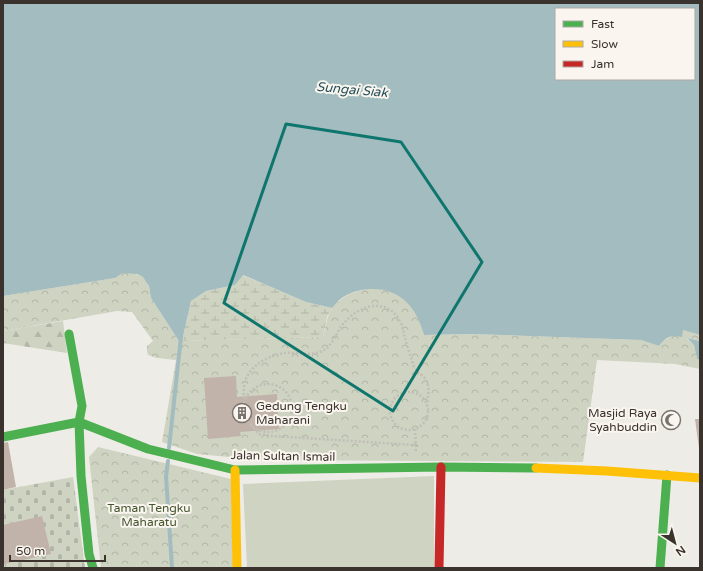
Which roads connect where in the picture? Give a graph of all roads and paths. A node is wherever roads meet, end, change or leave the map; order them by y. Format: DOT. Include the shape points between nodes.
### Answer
graph roads {
  1 [pos="69,334"];
  2 [pos="244,403"];
  3 [pos="427,404"];
  4 [pos="79,422"];
  5 [pos="251,425"];
  6 [pos="415,429"];
  7 [pos="3,437"];
  8 [pos="416,445"];
  9 [pos="440,467"];
  10 [pos="415,468"];
  11 [pos="235,470"];
  12 [pos="667,475"];
  13 [pos="700,478"];
  14 [pos="93,568"];
  15 [pos="237,568"];
  16 [pos="439,568"];
  17 [pos="660,568"];
  1 -- 4 [label="street" via="82,406"];
  2 -- 3 [label="path" via="244,383 257,365 285,353 318,353 326,349 344,322 360,308 374,305 386,308 401,323 414,367 426,380 429,388"];
  2 -- 5 [label="path" via="245,415"];
  2 -- 5 [label="path" via="254,389 270,384 281,388 289,396 292,407 290,418 283,427 272,432 260,431"];
  3 -- 6 [label="path" via="426,419"];
  3 -- 6 [label="path" via="418,393 410,391 396,396 392,402 390,409 394,423 400,428"];
  4 -- 7 [label="street"];
  4 -- 11 [label="street, Jalan Sultan Ismail" via="148,449"];
  4 -- 14 [label="street" via="81,476 89,554"];
  5 -- 8 [label="path" via="259,434 272,436"];
  6 -- 8 [label="path"];
  8 -- 10 [label="path"];
  9 -- 10 [label="street, Jalan Sultan Ismail"];
  9 -- 12 [label="street, Jalan Sultan Ismail" via="547,468"];
  9 -- 16 [label="street"];
  10 -- 11 [label="street, Jalan Sultan Ismail"];
  11 -- 15 [label="street"];
  12 -- 13 [label="street, Jalan Sultan Ismail"];
  12 -- 17 [label="street"];
}
